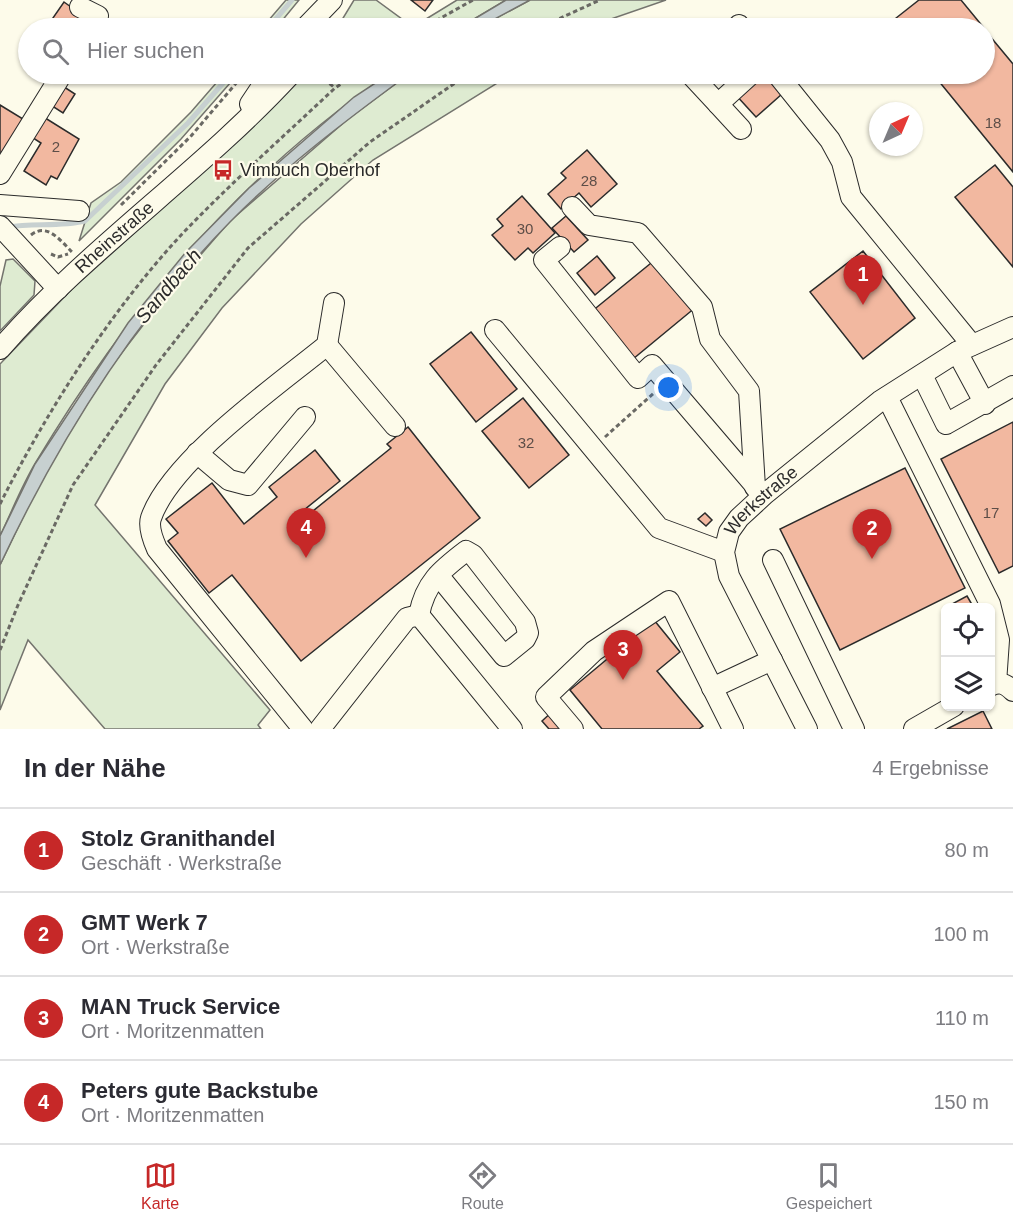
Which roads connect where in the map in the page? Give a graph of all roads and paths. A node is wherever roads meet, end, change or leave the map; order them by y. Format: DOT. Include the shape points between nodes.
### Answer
graph roads {
  1 [pos="332,0"];
  2 [pos="339,0"];
  3 [pos="472,0"];
  4 [pos="600,0"];
  5 [pos="80,6"];
  6 [pos="97,18"];
  7 [pos="315,18"];
  8 [pos="329,18"];
  9 [pos="440,18"];
  10 [pos="561,18"];
  11 [pos="56,84"];
  12 [pos="235,84"];
  13 [pos="264,84"];
  14 [pos="281,84"];
  15 [pos="330,84"];
  16 [pos="341,84"];
  17 [pos="454,84"];
  18 [pos="699,84"];
  19 [pos="740,84"];
  20 [pos="785,84"];
  21 [pos="335,88"];
  22 [pos="718,104"];
  23 [pos="235,129"];
  24 [pos="741,129"];
  25 [pos="0,174"];
  26 [pos="0,205"];
  27 [pos="572,207"];
  28 [pos="79,211"];
  29 [pos="114,211"];
  30 [pos="0,226"];
  31 [pos="29,242"];
  32 [pos="81,244"];
  33 [pos="560,247"];
  34 [pos="44,250"];
  35 [pos="72,252"];
  36 [pos="58,289"];
  37 [pos="334,303"];
  38 [pos="1013,327"];
  39 [pos="495,330"];
  40 [pos="327,345"];
  41 [pos="0,349"];
  42 [pos="964,349"];
  43 [pos="922,375"];
  44 [pos="666,382"];
  45 [pos="1013,386"];
  46 [pos="886,397"];
  47 [pos="985,404"];
  48 [pos="305,417"];
  49 [pos="395,426"];
  50 [pos="592,448"];
  51 [pos="197,453"];
  52 [pos="760,490"];
  53 [pos="0,504"];
  54 [pos="724,552"];
  55 [pos="773,560"];
  56 [pos="438,576"];
  57 [pos="419,615"];
  58 [pos="0,650"];
  59 [pos="772,660"];
  60 [pos="1000,687"];
  61 [pos="712,688"];
  62 [pos="945,711"];
  63 [pos="303,729"];
  64 [pos="320,729"];
  65 [pos="512,729"];
  66 [pos="573,729"];
  67 [pos="733,729"];
  68 [pos="807,729"];
  69 [pos="854,729"];
  70 [pos="914,729"];
  1 -- 7 [label="street"];
  2 -- 8 [label="street"];
  3 -- 9 [label="path"];
  4 -- 10 [label="path"];
  5 -- 6 [label="street"];
  11 -- 25 [label="street"];
  12 -- 29 [label="path" via="191,136"];
  13 -- 23 [label="street"];
  14 -- 23 [label="street"];
  15 -- 21 [label="path"];
  16 -- 21 [label="path"];
  17 -- 58 [label="path" via="370,142 248,248 156,365 73,485"];
  18 -- 22 [label="street"];
  19 -- 22 [label="street"];
  20 -- 42 [label="street" via="830,140 842,162 851,197"];
  21 -- 53 [label="path" via="183,234 151,273 68,383"];
  22 -- 24 [label="street"];
  23 -- 36 [label="street, Rheinstraße"];
  26 -- 28 [label="street"];
  27 -- 52 [label="street" via="589,225 638,233 702,307 710,339 749,391"];
  30 -- 31 [label="street"];
  31 -- 35 [label="path" via="39,231 50,232"];
  31 -- 36 [label="street"];
  32 -- 35 [label="path"];
  33 -- 44 [label="street" via="544,260 638,378 652,365"];
  34 -- 35 [label="path" via="58,257"];
  36 -- 41 [label="street, Rheinstraße"];
  37 -- 40 [label="street"];
  38 -- 42 [label="street, Werkstraße"];
  39 -- 50 [label="street"];
  40 -- 49 [label="street"];
  40 -- 51 [label="street"];
  42 -- 43 [label="street, Werkstraße"];
  42 -- 47 [label="street"];
  43 -- 46 [label="street, Werkstraße"];
  43 -- 47 [label="street" via="946,424"];
  44 -- 50 [label="path"];
  44 -- 52 [label="street"];
  45 -- 47 [label="street"];
  46 -- 52 [label="street, Werkstraße"];
  46 -- 60 [label="street" via="990,603 999,640"];
  48 -- 51 [label="street" via="248,485 229,480"];
  50 -- 54 [label="street" via="659,528"];
  51 -- 63 [label="street" via="175,477 151,519 157,549"];
  52 -- 54 [label="street, Werkstraße" via="729,532"];
  54 -- 59 [label="street, Werkstraße" via="729,576"];
  55 -- 69 [label="street"];
  56 -- 56 [label="street" via="466,551 473,555 525,622 525,639 504,656"];
  56 -- 57 [label="street" via="424,593"];
  57 -- 64 [label="street" via="407,618"];
  57 -- 65 [label="street"];
  59 -- 61 [label="street"];
  59 -- 68 [label="street, Werkstraße"];
  61 -- 66 [label="street" via="669,601 594,651 546,697"];
  61 -- 67 [label="street"];
  62 -- 70 [label="street"];
}
